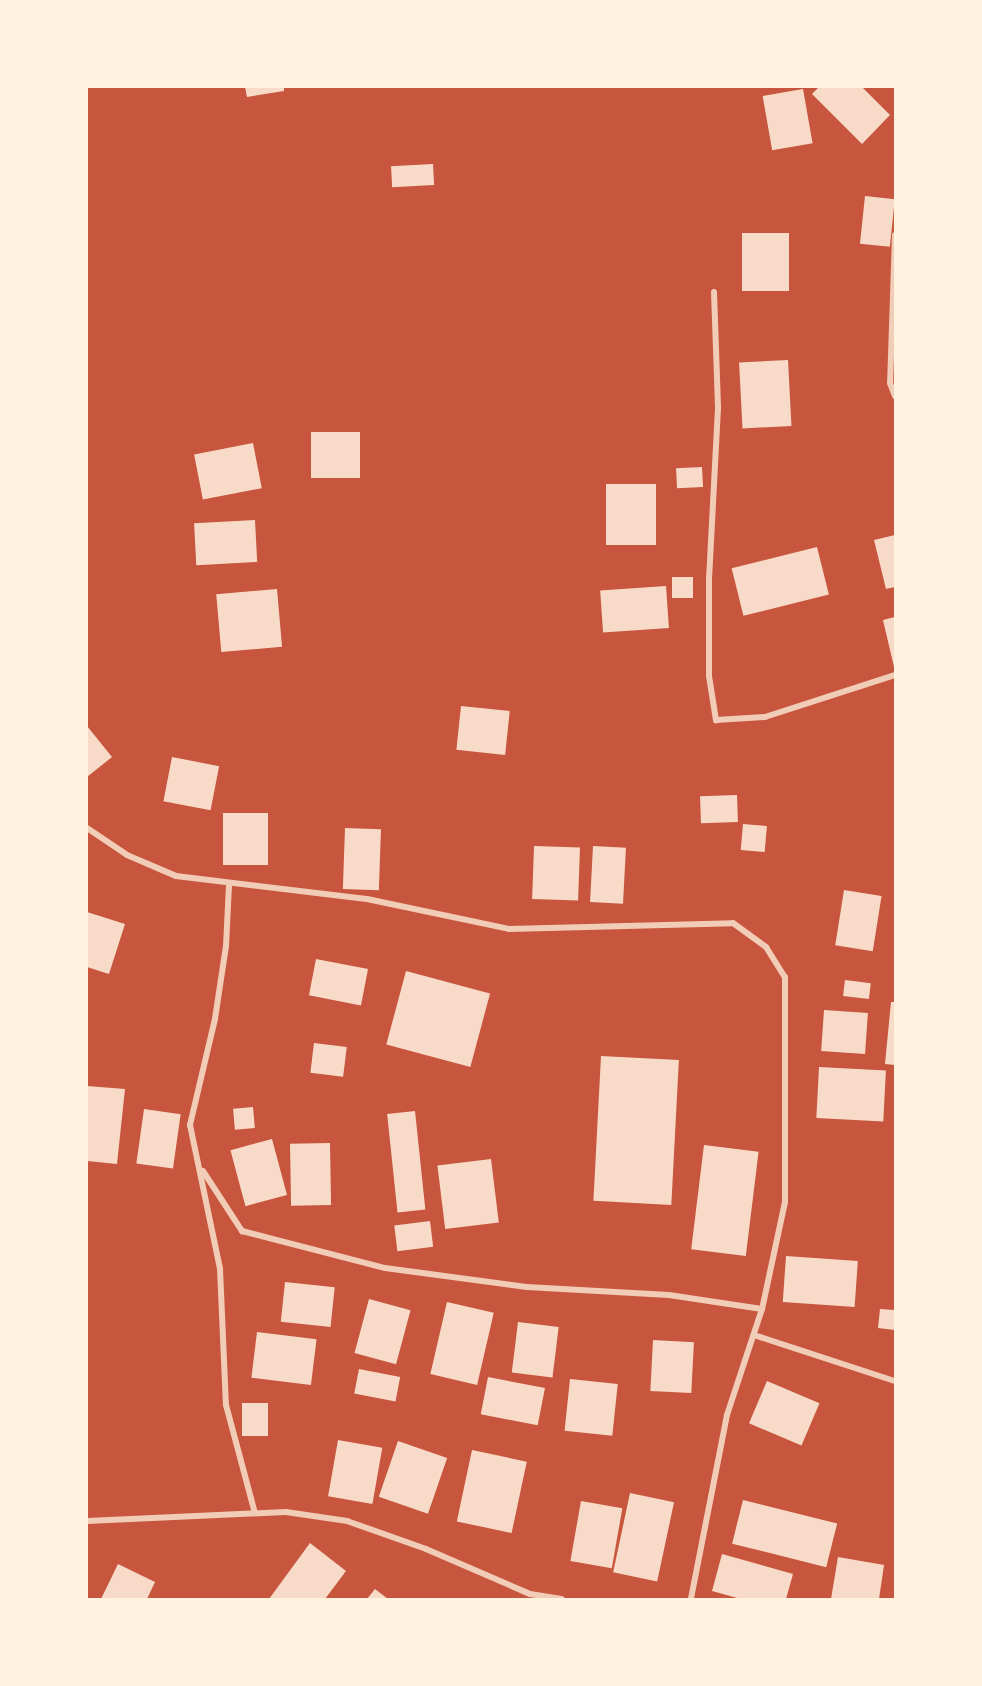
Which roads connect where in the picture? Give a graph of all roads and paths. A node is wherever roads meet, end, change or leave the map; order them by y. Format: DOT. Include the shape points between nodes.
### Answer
graph roads {
  1 [pos="895,236"];
  2 [pos="714,292"];
  3 [pos="895,396"];
  4 [pos="895,675"];
  5 [pos="87,828"];
  6 [pos="229,885"];
  7 [pos="200,1166"];
  8 [pos="762,1309"];
  9 [pos="754,1335"];
  10 [pos="895,1381"];
  11 [pos="255,1513"];
  12 [pos="87,1521"];
  13 [pos="528,1597"];
  14 [pos="562,1599"];
  15 [pos="691,1599"];
  1 -- 3 [label="street" via="890,383"];
  2 -- 4 [label="street" via="718,408 709,577 709,676 716,720 765,717"];
  5 -- 6 [label="street" via="127,855 176,876"];
  6 -- 7 [label="street" via="226,946 215,1019 190,1125"];
  6 -- 8 [label="street" via="367,899 509,929 733,923 766,947 785,977 788,1073 784,1202"];
  7 -- 8 [label="street" via="242,1232 385,1268 527,1287 669,1295"];
  7 -- 11 [label="street" via="220,1269 226,1405"];
  8 -- 9 [label="street"];
  9 -- 10 [label="street"];
  9 -- 15 [label="street" via="727,1415"];
  11 -- 12 [label="street"];
  11 -- 13 [label="street" via="286,1512 347,1521 426,1549"];
  13 -- 14 [label="street"];
}
